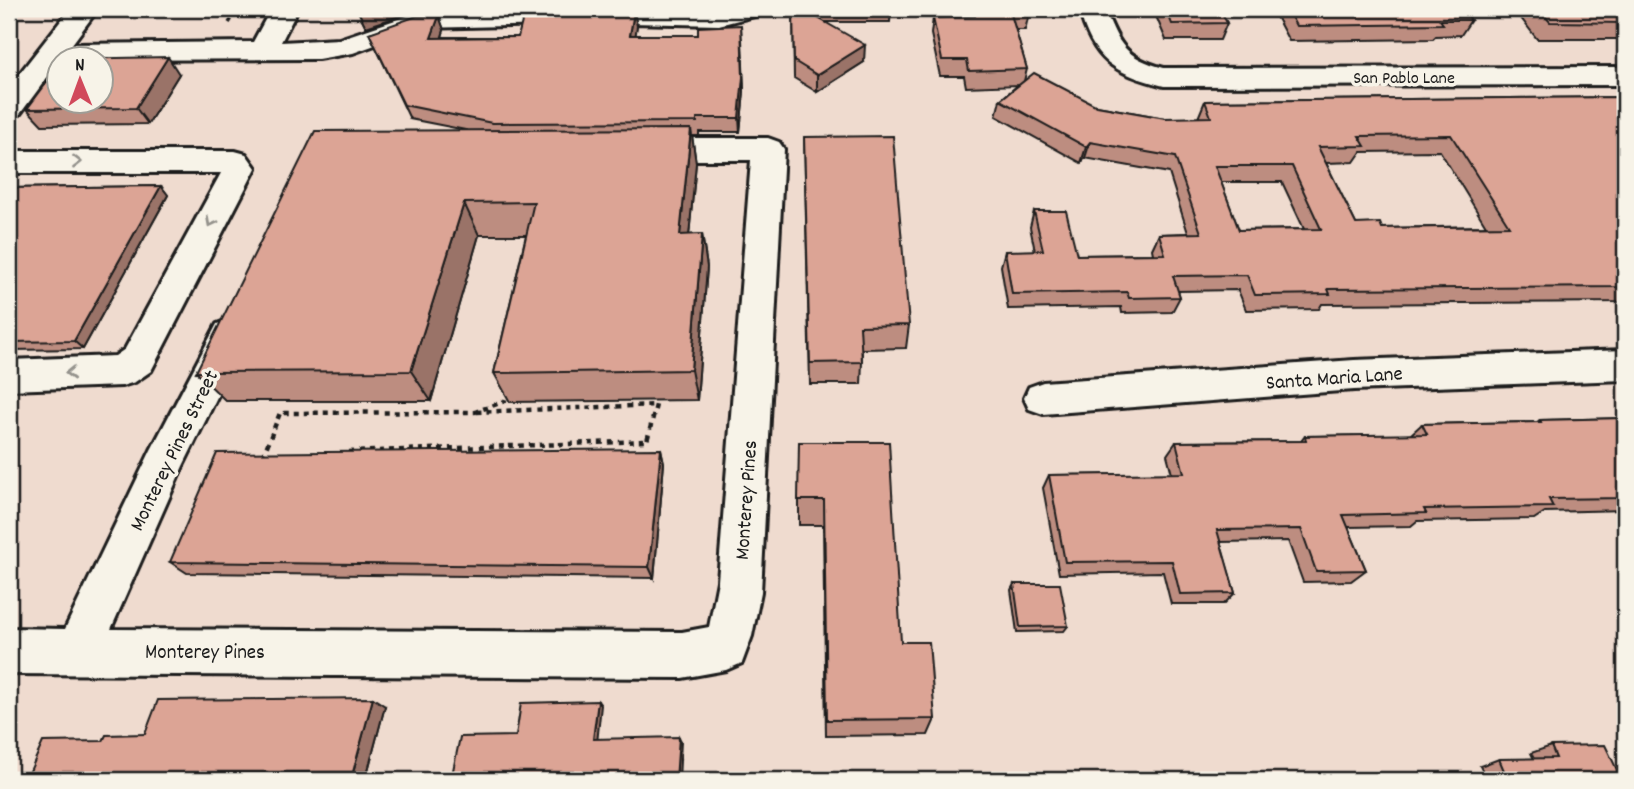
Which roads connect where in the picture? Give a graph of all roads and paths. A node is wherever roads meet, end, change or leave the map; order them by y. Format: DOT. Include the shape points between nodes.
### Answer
graph roads {
  1 [pos="284,9"];
  2 [pos="748,9"];
  3 [pos="1092,9"];
  4 [pos="77,18"];
  5 [pos="56,46"];
  6 [pos="262,51"];
  7 [pos="116,52"];
  8 [pos="46,59"];
  9 [pos="1625,76"];
  10 [pos="9,107"];
  11 [pos="610,150"];
  12 [pos="9,162"];
  13 [pos="247,300"];
  14 [pos="1625,365"];
  15 [pos="9,375"];
  16 [pos="508,389"];
  17 [pos="1043,398"];
  18 [pos="475,412"];
  19 [pos="342,452"];
  20 [pos="274,455"];
  21 [pos="9,651"];
  22 [pos="78,651"];
  1 -- 6 [label="street"];
  2 -- 6 [label="street" via="719,17 419,20 342,47"];
  3 -- 9 [label="street, San Pablo Lane" via="1101,38 1116,58 1146,73 1182,79"];
  4 -- 5 [label="street"];
  6 -- 7 [label="street"];
  8 -- 10 [label="street"];
  11 -- 22 [label="street, Monterey Pines" via="768,149 741,584 726,647 682,655"];
  12 -- 15 [label="street, one-way" via="234,162 240,168 138,360 121,371"];
  13 -- 22 [label="street, Monterey Pines Street" via="165,462"];
  14 -- 17 [label="street, Santa Maria Lane" via="1354,374"];
  16 -- 18 [label="path" via="505,401"];
  18 -- 19 [label="path" via="656,405 647,441"];
  18 -- 20 [label="path" via="281,414 261,456"];
  21 -- 22 [label="street"];
}
